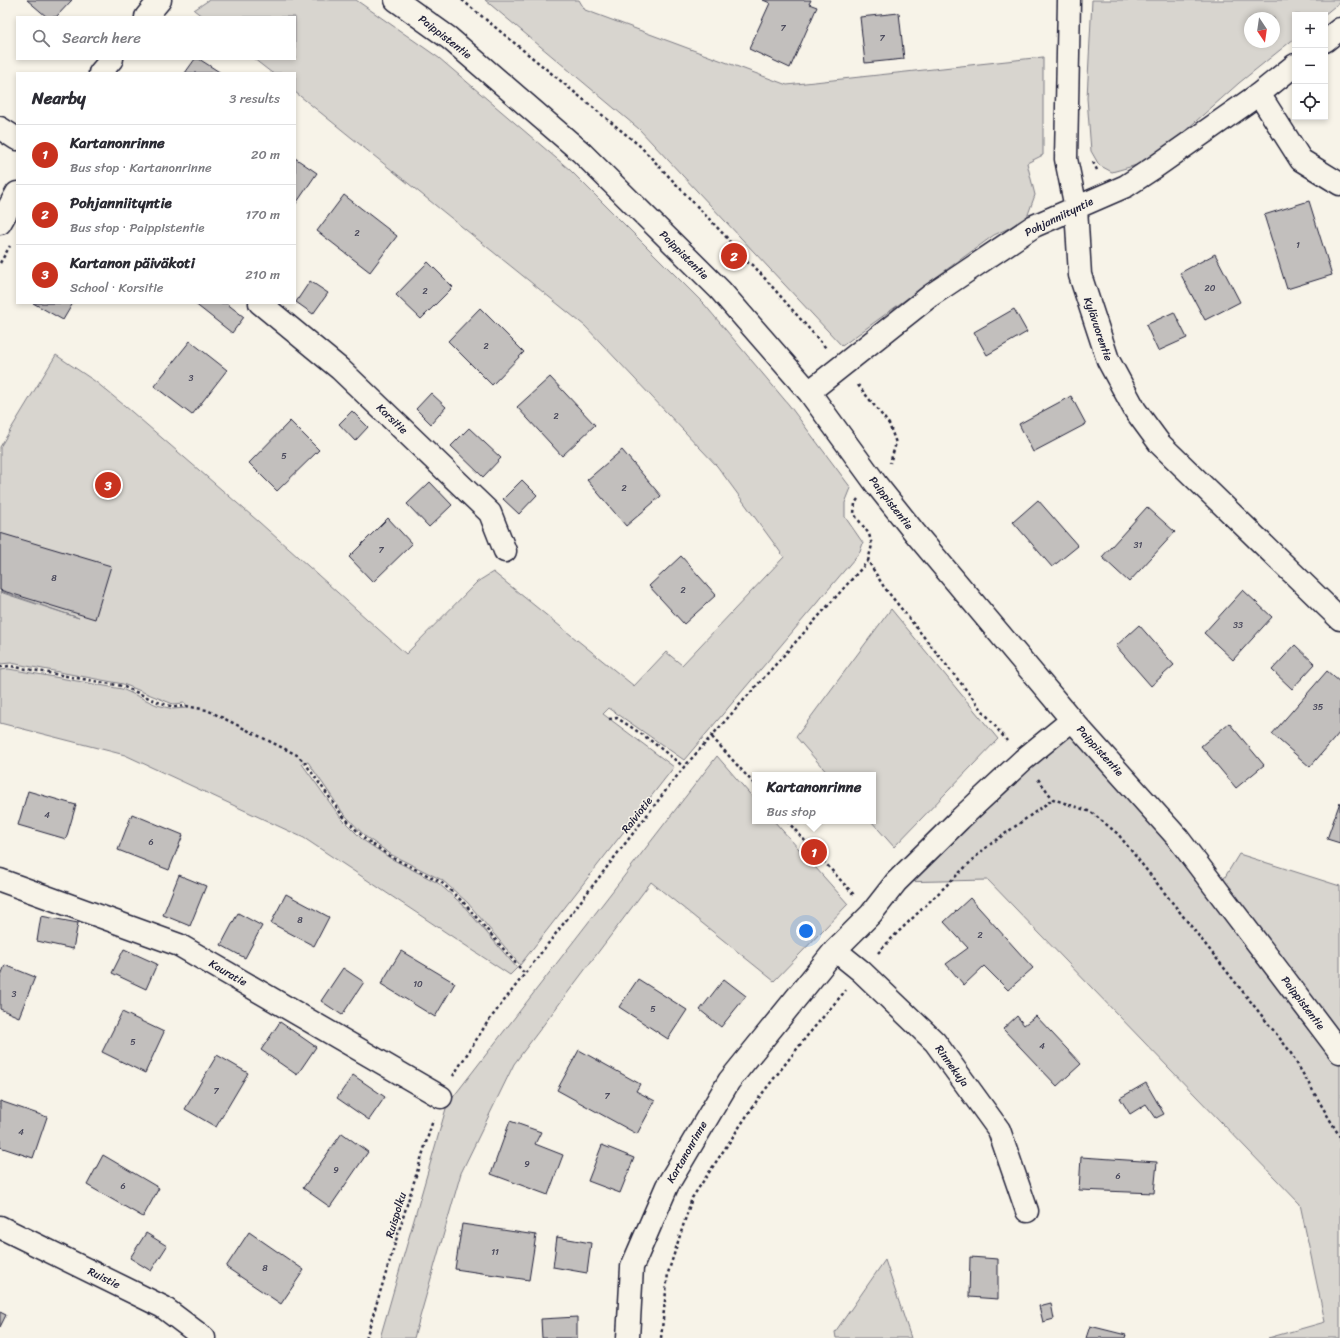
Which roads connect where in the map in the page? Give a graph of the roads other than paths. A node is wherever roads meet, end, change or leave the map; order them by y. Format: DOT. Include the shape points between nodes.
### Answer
graph roads {
  1 [pos="160,0"];
  2 [pos="396,0"];
  3 [pos="1069,0"];
  4 [pos="147,16"];
  5 [pos="1340,29"];
  6 [pos="1328,39"];
  7 [pos="111,60"];
  8 [pos="1292,67"];
  9 [pos="101,72"];
  10 [pos="1259,94"];
  11 [pos="0,128"];
  12 [pos="16,138"];
  13 [pos="1340,184"];
  14 [pos="16,195"];
  15 [pos="1076,208"];
  16 [pos="0,223"];
  17 [pos="261,304"];
  18 [pos="809,392"];
  19 [pos="505,551"];
  20 [pos="1340,619"];
  21 [pos="1072,720"];
  22 [pos="0,880"];
  23 [pos="835,950"];
  24 [pos="1340,1052"];
  25 [pos="441,1097"];
  26 [pos="1026,1211"];
  27 [pos="0,1227"];
  28 [pos="204,1338"];
  29 [pos="628,1338"];
  1 -- 4 [label="street"];
  2 -- 18 [label="street, Paippistentie" via="449,38 581,152 720,290"];
  3 -- 15 [label="street, Kylävuorentie" via="1066,159"];
  5 -- 6 [label="street"];
  7 -- 9 [label="street"];
  8 -- 10 [label="street, Pohjanniityntie"];
  10 -- 13 [label="street" via="1301,160"];
  10 -- 15 [label="street, Pohjanniityntie" via="1126,186"];
  11 -- 12 [label="street"];
  14 -- 16 [label="street"];
  15 -- 18 [label="street, Pohjanniityntie" via="1034,226 930,296"];
  15 -- 20 [label="street, Kylävuorentie" via="1080,275 1108,360 1135,410 1160,444"];
  17 -- 19 [label="street, Korsitie" via="340,369 490,514"];
  18 -- 21 [label="street, Paippistentie" via="890,503"];
  21 -- 23 [label="street, Kartanonrinne" via="1023,760 960,819 896,882 871,914"];
  21 -- 24 [label="street, Paippistentie" via="1177,838"];
  22 -- 25 [label="street, Kauratie" via="179,944"];
  23 -- 26 [label="street, Rinnekuja" via="862,971 935,1042 999,1130"];
  23 -- 29 [label="street, Kartanonrinne" via="729,1081 667,1186 632,1267"];
  27 -- 28 [label="street, Ruistie" via="163,1307"];
}
